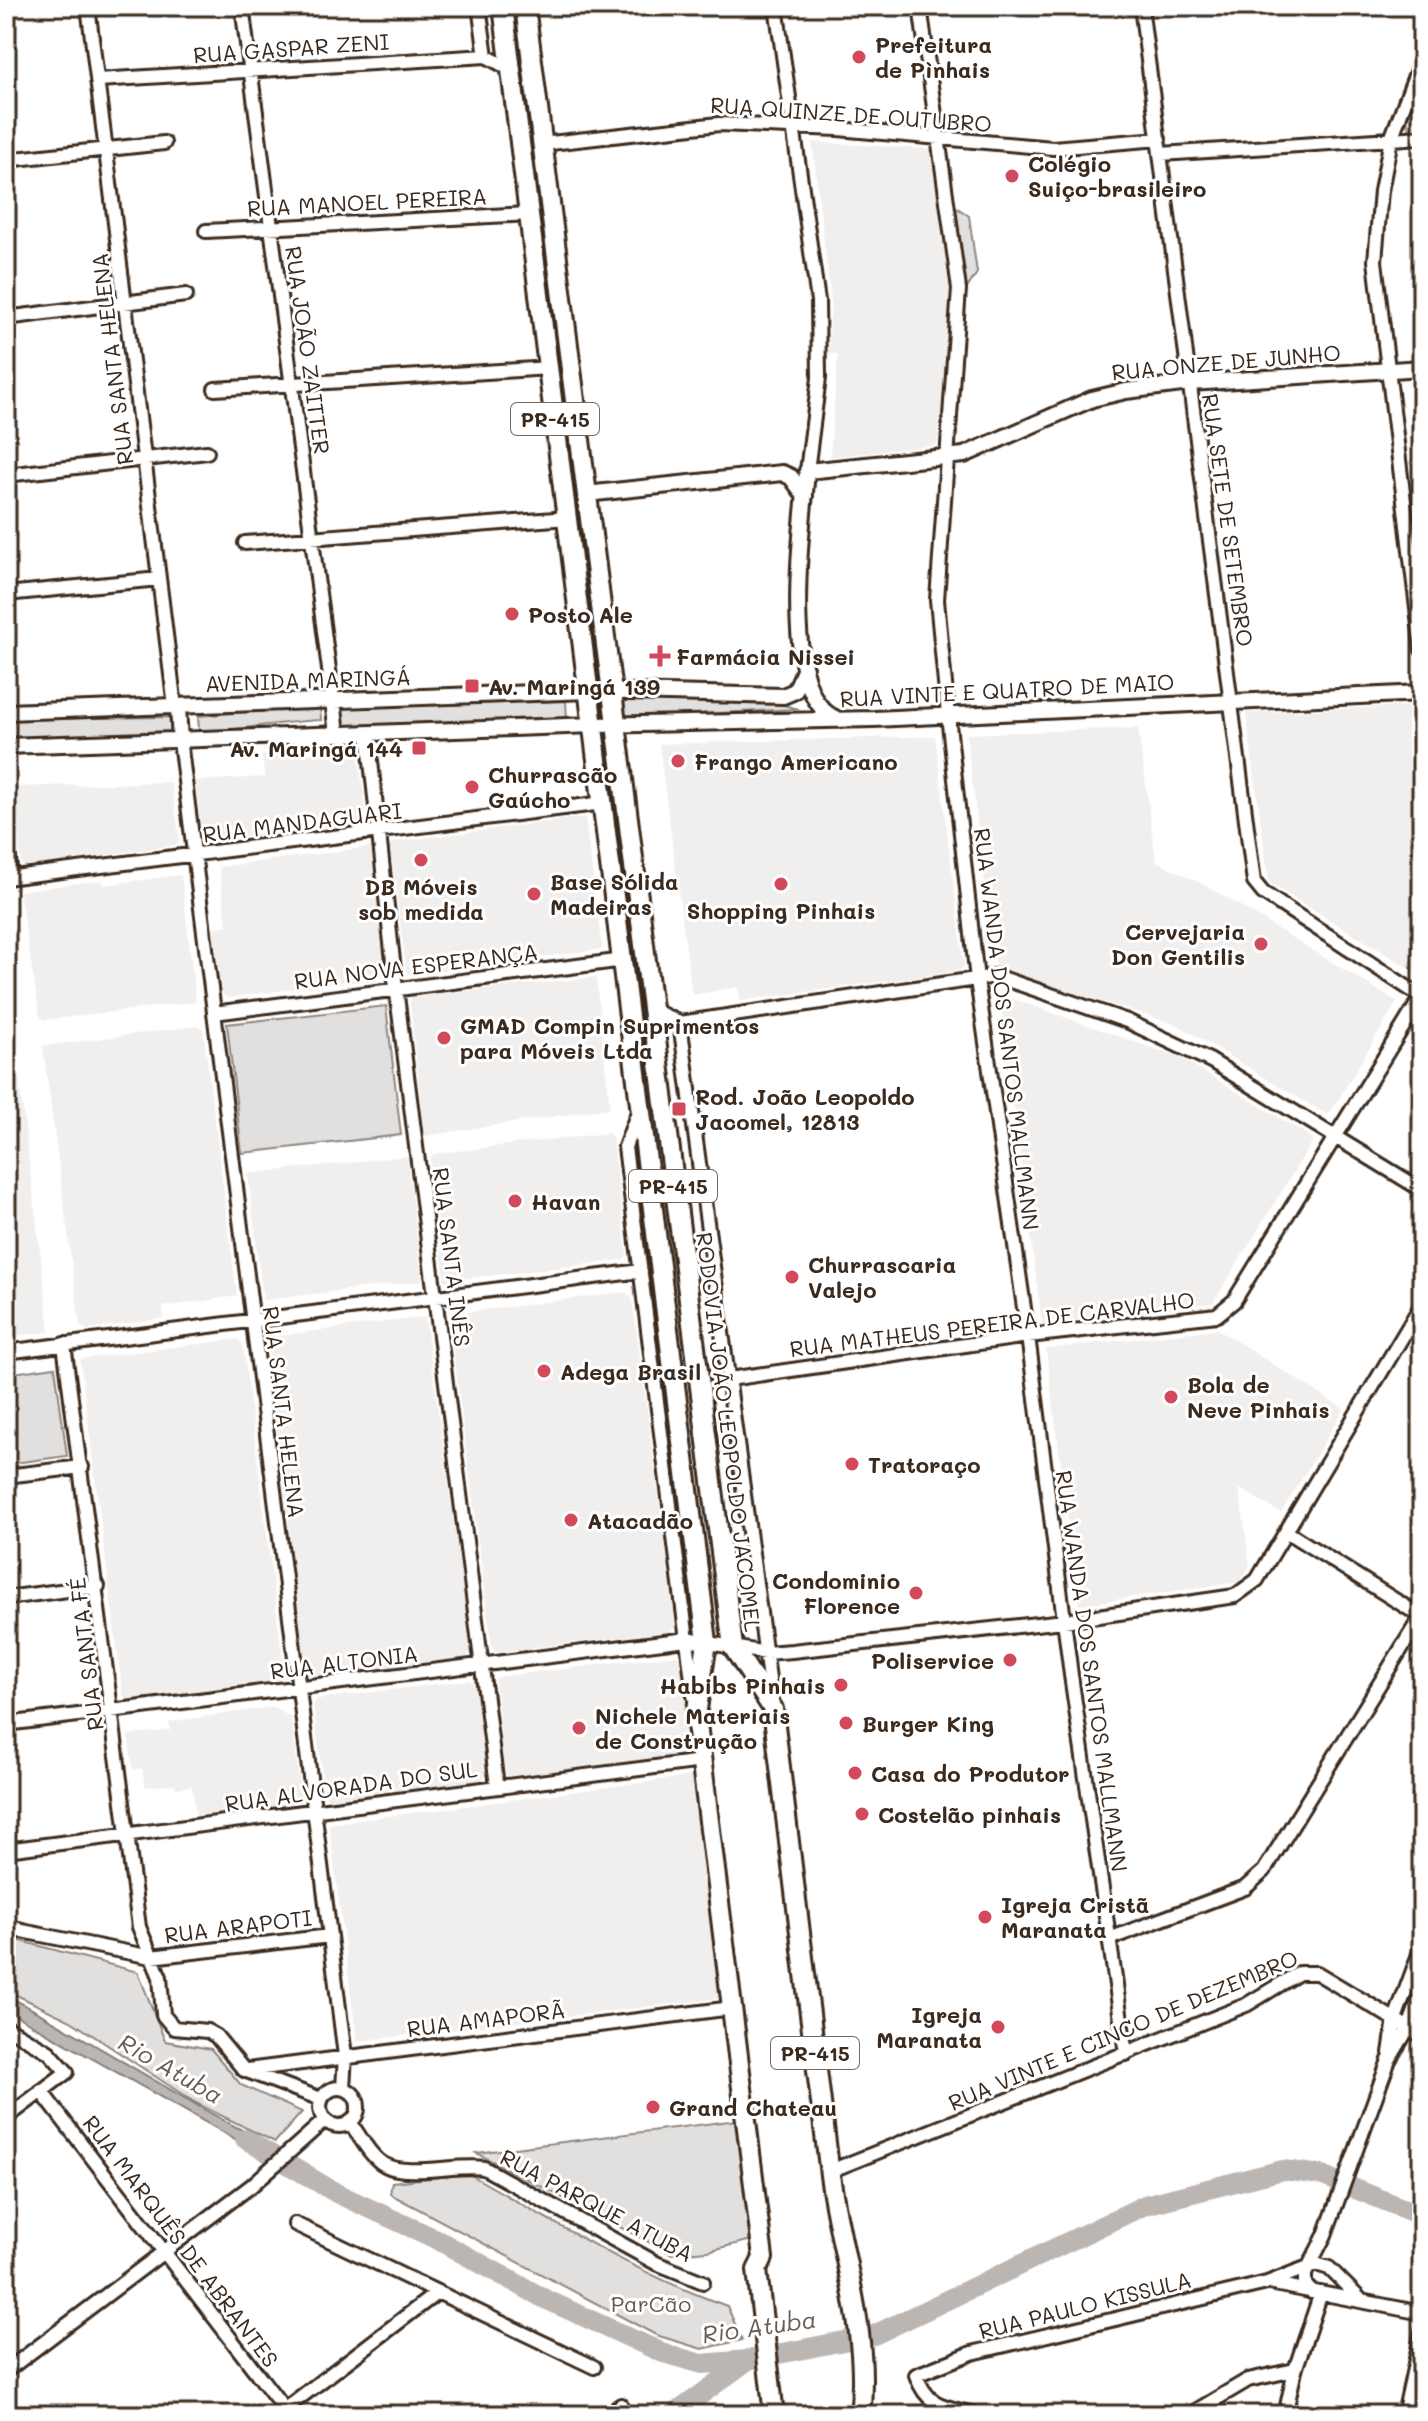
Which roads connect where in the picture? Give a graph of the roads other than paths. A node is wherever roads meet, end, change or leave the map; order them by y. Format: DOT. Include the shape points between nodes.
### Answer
graph roads {
  1 [pos="88,6"];
  2 [pos="242,6"];
  3 [pos="479,6"];
  4 [pos="503,6"];
  5 [pos="525,6"];
  6 [pos="776,6"];
  7 [pos="920,6"];
  8 [pos="1141,6"];
  9 [pos="486,56"];
  10 [pos="1422,57"];
  11 [pos="250,70"];
  12 [pos="512,70"];
  13 [pos="98,80"];
  14 [pos="795,128"];
  15 [pos="1422,137"];
  16 [pos="939,139"];
  17 [pos="1159,139"];
  18 [pos="1391,139"];
  19 [pos="164,143"];
  20 [pos="542,144"];
  21 [pos="106,147"];
  22 [pos="521,147"];
  23 [pos="1161,154"];
  24 [pos="6,160"];
  25 [pos="530,214"];
  26 [pos="271,226"];
  27 [pos="206,231"];
  28 [pos="186,295"];
  29 [pos="125,303"];
  30 [pos="6,318"];
  31 [pos="549,368"];
  32 [pos="1422,368"];
  33 [pos="1386,370"];
  34 [pos="1190,383"];
  35 [pos="293,384"];
  36 [pos="215,389"];
  37 [pos="207,452"];
  38 [pos="947,456"];
  39 [pos="144,458"];
  40 [pos="807,471"];
  41 [pos="6,475"];
  42 [pos="586,494"];
  43 [pos="805,496"];
  44 [pos="568,518"];
  45 [pos="315,538"];
  46 [pos="245,543"];
  47 [pos="159,579"];
  48 [pos="6,594"];
  49 [pos="1422,650"];
  50 [pos="805,668"];
  51 [pos="590,691"];
  52 [pos="611,691"];
  53 [pos="1422,693"];
  54 [pos="333,700"];
  55 [pos="1232,701"];
  56 [pos="177,707"];
  57 [pos="6,712"];
  58 [pos="948,715"];
  59 [pos="840,720"];
  60 [pos="594,725"];
  61 [pos="615,725"];
  62 [pos="337,734"];
  63 [pos="368,734"];
  64 [pos="180,741"];
  65 [pos="6,746"];
  66 [pos="604,803"];
  67 [pos="378,832"];
  68 [pos="6,834"];
  69 [pos="194,856"];
  70 [pos="8,878"];
  71 [pos="624,960"];
  72 [pos="977,980"];
  73 [pos="396,988"];
  74 [pos="1422,997"];
  75 [pos="651,1009"];
  76 [pos="214,1013"];
  77 [pos="680,1023"];
  78 [pos="642,1102"];
  79 [pos="1337,1136"];
  80 [pos="1422,1190"];
  81 [pos="641,1271"];
  82 [pos="437,1297"];
  83 [pos="1422,1304"];
  84 [pos="253,1321"];
  85 [pos="1028,1336"];
  86 [pos="64,1344"];
  87 [pos="6,1352"];
  88 [pos="729,1379"];
  89 [pos="82,1467"];
  90 [pos="6,1476"];
  91 [pos="1287,1532"];
  92 [pos="98,1586"];
  93 [pos="6,1598"];
  94 [pos="1422,1616"];
  95 [pos="1064,1621"];
  96 [pos="687,1639"];
  97 [pos="707,1642"];
  98 [pos="733,1647"];
  99 [pos="766,1653"];
  100 [pos="485,1666"];
  101 [pos="299,1688"];
  102 [pos="773,1709"];
  103 [pos="113,1710"];
  104 [pos="696,1716"];
  105 [pos="6,1724"];
  106 [pos="702,1761"];
  107 [pos="497,1786"];
  108 [pos="314,1813"];
  109 [pos="128,1835"];
  110 [pos="6,1850"];
  111 [pos="6,1924"];
  112 [pos="330,1936"];
  113 [pos="1109,1939"];
  114 [pos="1422,1946"];
  115 [pos="151,1957"];
  116 [pos="1422,1992"];
  117 [pos="732,2008"];
  118 [pos="1395,2019"];
  119 [pos="6,2027"];
  120 [pos="1409,2027"];
  121 [pos="1422,2036"];
  122 [pos="1126,2054"];
  123 [pos="345,2056"];
  124 [pos="1389,2060"];
  125 [pos="244,2070"];
  126 [pos="343,2088"];
  127 [pos="41,2091"];
  128 [pos="321,2099"];
  129 [pos="9,2111"];
  130 [pos="325,2120"];
  131 [pos="350,2122"];
  132 [pos="830,2171"];
  133 [pos="295,2224"];
  134 [pos="1327,2229"];
  135 [pos="164,2252"];
  136 [pos="1311,2266"];
  137 [pos="1332,2272"];
  138 [pos="703,2282"];
  139 [pos="1267,2283"];
  140 [pos="438,2292"];
  141 [pos="1316,2292"];
  142 [pos="1360,2299"];
  143 [pos="1422,2313"];
  144 [pos="1422,2331"];
  145 [pos="594,2367"];
  146 [pos="1295,2370"];
  147 [pos="6,2371"];
  148 [pos="621,2405"];
  149 [pos="283,2413"];
  150 [pos="608,2415"];
  151 [pos="774,2415"];
  152 [pos="860,2415"];
  153 [pos="978,2415"];
  154 [pos="1189,2415"];
  155 [pos="1285,2415"];
  156 [pos="1404,2415"];
  1 -- 13 [label="street, RUA SANTA HELENA"];
  2 -- 11 [label="street, RUA JOÃO ZAITTER"];
  3 -- 9 [label="street"];
  4 -- 12 [label="highway, PR-415"];
  5 -- 20 [label="highway, RODOVIA JOÃO LEOPOLDO JACOMEL / PR-415"];
  6 -- 14 [label="street"];
  7 -- 16 [label="street, RUA WANDA DOS SANTOS MALLMANN"];
  8 -- 17 [label="street, RUA SETE DE SETEMBRO"];
  9 -- 11 [label="street, RUA GASPAR ZENI"];
  9 -- 12 [label="street"];
  10 -- 18 [label="street"];
  11 -- 13 [label="street, RUA GASPAR ZENI"];
  11 -- 26 [label="street, RUA JOÃO ZAITTER"];
  12 -- 22 [label="highway, PR-415"];
  13 -- 21 [label="street, RUA SANTA HELENA"];
  14 -- 16 [label="street, RUA QUINZE DE OUTUBRO"];
  14 -- 20 [label="street, RUA QUINZE DE OUTUBRO" via="703,124"];
  14 -- 40 [label="street" via="818,301 819,378"];
  15 -- 18 [label="street"];
  16 -- 17 [label="street, RUA QUINZE DE OUTUBRO" via="1053,148"];
  16 -- 38 [label="street, RUA WANDA DOS SANTOS MALLMANN" via="959,289"];
  17 -- 23 [label="street, RUA SETE DE SETEMBRO"];
  18 -- 23 [label="street"];
  18 -- 33 [label="street" via="1375,261"];
  19 -- 21 [label="street"];
  20 -- 22 [label="highway"];
  20 -- 42 [label="highway, RODOVIA JOÃO LEOPOLDO JACOMEL / PR-415"];
  21 -- 24 [label="street"];
  21 -- 29 [label="street, RUA SANTA HELENA"];
  22 -- 25 [label="highway, PR-415"];
  23 -- 34 [label="street, RUA SETE DE SETEMBRO"];
  25 -- 26 [label="street, RUA MANOEL PEREIRA"];
  25 -- 31 [label="highway, PR-415"];
  26 -- 27 [label="street, RUA MANOEL PEREIRA"];
  26 -- 35 [label="street, RUA JOÃO ZAITTER"];
  28 -- 29 [label="street"];
  29 -- 30 [label="street"];
  29 -- 39 [label="street, RUA SANTA HELENA"];
  31 -- 35 [label="street"];
  31 -- 44 [label="highway, PR-415"];
  32 -- 33 [label="main road, RUA ONZE DE JUNHO"];
  33 -- 34 [label="main road, RUA ONZE DE JUNHO"];
  33 -- 49 [label="street"];
  34 -- 38 [label="main road, RUA ONZE DE JUNHO" via="1092,399 964,455"];
  34 -- 55 [label="street, RUA SETE DE SETEMBRO"];
  35 -- 36 [label="street"];
  35 -- 45 [label="street, RUA JOÃO ZAITTER"];
  37 -- 39 [label="street"];
  38 -- 40 [label="main road, RUA ONZE DE JUNHO"];
  38 -- 58 [label="street, RUA WANDA DOS SANTOS MALLMANN" via="937,600"];
  39 -- 41 [label="street"];
  39 -- 47 [label="street, RUA SANTA HELENA"];
  40 -- 43 [label="main road"];
  42 -- 43 [label="main road" via="782,473"];
  42 -- 52 [label="highway, RODOVIA JOÃO LEOPOLDO JACOMEL / PR-415"];
  43 -- 50 [label="main road" via="797,570"];
  44 -- 45 [label="street"];
  44 -- 51 [label="highway, PR-415"];
  45 -- 46 [label="street"];
  45 -- 54 [label="street, RUA JOÃO ZAITTER"];
  47 -- 48 [label="street"];
  47 -- 56 [label="street, RUA SANTA HELENA"];
  50 -- 52 [label="main road" via="795,691 783,696"];
  50 -- 59 [label="main road" via="819,708"];
  51 -- 52 [label="main road, AVENIDA MARINGÁ"];
  51 -- 54 [label="main road, AVENIDA MARINGÁ"];
  51 -- 60 [label="highway, PR-415"];
  52 -- 61 [label="highway, RODOVIA JOÃO LEOPOLDO JACOMEL / PR-415"];
  53 -- 55 [label="main road, RUA VINTE E QUATRO DE MAIO"];
  54 -- 56 [label="main road, AVENIDA MARINGÁ"];
  54 -- 62 [label="main road"];
  55 -- 58 [label="main road, RUA VINTE E QUATRO DE MAIO"];
  55 -- 74 [label="street, RUA SETE DE SETEMBRO" via="1254,882"];
  56 -- 57 [label="main road, AVENIDA MARINGÁ"];
  56 -- 64 [label="main road"];
  58 -- 59 [label="main road, RUA VINTE E QUATRO DE MAIO"];
  58 -- 72 [label="street, RUA WANDA DOS SANTOS MALLMANN"];
  59 -- 61 [label="main road, RUA VINTE E QUATRO DE MAIO"];
  60 -- 61 [label="main road, RUA VINTE E QUATRO DE MAIO"];
  60 -- 63 [label="main road"];
  60 -- 66 [label="highway, PR-415"];
  61 -- 75 [label="highway, RODOVIA JOÃO LEOPOLDO JACOMEL / PR-415"];
  62 -- 63 [label="main road"];
  62 -- 64 [label="main road"];
  63 -- 67 [label="street, RUA SANTA INÊS"];
  64 -- 65 [label="main road"];
  64 -- 69 [label="street, RUA SANTA HELENA"];
  66 -- 67 [label="street, RUA MANDAGUARI"];
  66 -- 71 [label="highway, PR-415"];
  67 -- 69 [label="street, RUA MANDAGUARI"];
  67 -- 73 [label="street, RUA SANTA INÊS"];
  68 -- 70 [label="street"];
  69 -- 70 [label="street, RUA MANDAGUARI"];
  69 -- 76 [label="street, RUA SANTA HELENA"];
  71 -- 73 [label="street, RUA NOVA ESPERANÇA"];
  71 -- 78 [label="highway, PR-415"];
  72 -- 77 [label="street"];
  72 -- 79 [label="street" via="996,976 1127,1021 1211,1061"];
  72 -- 85 [label="street, RUA WANDA DOS SANTOS MALLMANN"];
  73 -- 76 [label="street, RUA NOVA ESPERANÇA"];
  73 -- 82 [label="street, RUA SANTA INÊS"];
  74 -- 79 [label="street, RUA MATHEUS PEREIRA DE CARVALHO"];
  75 -- 77 [label="street"];
  75 -- 98 [label="highway, RODOVIA JOÃO LEOPOLDO JACOMEL / PR-415"];
  76 -- 84 [label="street, RUA SANTA HELENA"];
  77 -- 88 [label="street, RODOVIA JOÃO LEOPOLDO JACOMEL"];
  78 -- 81 [label="street" via="625,1147"];
  78 -- 97 [label="highway, PR-415"];
  79 -- 80 [label="street"];
  79 -- 85 [label="street, RUA MATHEUS PEREIRA DE CARVALHO" via="1234,1301 1217,1315"];
  81 -- 82 [label="street"];
  81 -- 96 [label="street"];
  82 -- 84 [label="street"];
  82 -- 100 [label="street, RUA SANTA INÊS"];
  83 -- 91 [label="street, RUA ALTONIA"];
  84 -- 86 [label="street"];
  84 -- 101 [label="street, RUA SANTA HELENA"];
  85 -- 88 [label="street, RUA MATHEUS PEREIRA DE CARVALHO"];
  85 -- 95 [label="street, RUA WANDA DOS SANTOS MALLMANN"];
  86 -- 87 [label="street"];
  86 -- 89 [label="street, RUA SANTA FÉ"];
  88 -- 99 [label="street, RODOVIA JOÃO LEOPOLDO JACOMEL"];
  89 -- 90 [label="street"];
  89 -- 92 [label="street, RUA SANTA FÉ"];
  91 -- 94 [label="street"];
  91 -- 95 [label="street, RUA ALTONIA" via="1257,1580 1235,1596"];
  92 -- 93 [label="street"];
  92 -- 103 [label="street, RUA SANTA FÉ"];
  94 -- 113 [label="street" via="1264,1871 1245,1888"];
  95 -- 99 [label="street, RUA ALTONIA"];
  95 -- 113 [label="street, RUA WANDA DOS SANTOS MALLMANN"];
  96 -- 97 [label="street, RUA ALTONIA"];
  96 -- 100 [label="street, RUA ALTONIA"];
  96 -- 104 [label="street"];
  97 -- 98 [label="street, RUA ALTONIA"];
  97 -- 104 [label="highway, PR-415"];
  98 -- 99 [label="street, RUA ALTONIA"];
  98 -- 102 [label="highway, RODOVIA JOÃO LEOPOLDO JACOMEL / PR-415"];
  99 -- 102 [label="street, RODOVIA JOÃO LEOPOLDO JACOMEL"];
  100 -- 101 [label="street, RUA ALTONIA"];
  100 -- 107 [label="street, RUA SANTA INÊS"];
  101 -- 103 [label="street, RUA ALTONIA"];
  101 -- 108 [label="street, RUA SANTA HELENA"];
  102 -- 132 [label="highway, RODOVIA JOÃO LEOPOLDO JACOMEL / PR-415"];
  103 -- 105 [label="street, RUA ALTONIA"];
  103 -- 109 [label="street, RUA SANTA FÉ"];
  104 -- 106 [label="highway"];
  106 -- 107 [label="street, RUA ALVORADA DO SUL"];
  106 -- 117 [label="highway"];
  107 -- 108 [label="street, RUA ALVORADA DO SUL"];
  108 -- 109 [label="street, RUA ALVORADA DO SUL"];
  108 -- 112 [label="street, RUA SANTA HELENA"];
  109 -- 110 [label="street, RUA ALVORADA DO SUL"];
  109 -- 115 [label="street, RUA SANTA FÉ" via="139,1927"];
  111 -- 115 [label="street"];
  112 -- 115 [label="street, RUA ARAPOTI"];
  112 -- 123 [label="street, RUA SANTA HELENA"];
  113 -- 122 [label="street, RUA WANDA DOS SANTOS MALLMANN"];
  114 -- 118 [label="street"];
  115 -- 125 [label="street" via="160,1977 167,2023 216,2036"];
  116 -- 120 [label="street"];
  117 -- 123 [label="street, RUA AMAPORÃ"];
  117 -- 151 [label="highway" via="763,2258 757,2270"];
  118 -- 120 [label="street, RUA VINTE E CINCO DE DEZEMBRO"];
  118 -- 122 [label="street, RUA VINTE E CINCO DE DEZEMBRO" via="1308,1971 1246,2005"];
  118 -- 124 [label="street"];
  119 -- 127 [label="street" via="49,2052 67,2072"];
  120 -- 121 [label="street, RUA VINTE E CINCO DE DEZEMBRO"];
  120 -- 124 [label="street"];
  122 -- 132 [label="street, RUA VINTE E CINCO DE DEZEMBRO"];
  123 -- 125 [label="street, RUA AMAPORÃ"];
  123 -- 126 [label="street, RUA SANTA HELENA"];
  124 -- 134 [label="street"];
  125 -- 128 [label="street"];
  126 -- 128 [label="street" via="330,2090"];
  126 -- 131 [label="street" via="356,2100 357,2112"];
  127 -- 129 [label="street"];
  127 -- 135 [label="street, RUA MARQUÊS DE ABRANTES"];
  128 -- 130 [label="street"];
  130 -- 131 [label="street" via="334,2125"];
  130 -- 135 [label="street" via="251,2186"];
  131 -- 138 [label="street, RUA PARQUE ATUBA" via="383,2165 398,2170 484,2168 656,2263"];
  132 -- 152 [label="highway, RODOVIA JOÃO LEOPOLDO JACOMEL / PR-415" via="863,2370"];
  133 -- 140 [label="street"];
  134 -- 136 [label="street"];
  134 -- 137 [label="street"];
  135 -- 147 [label="street"];
  135 -- 149 [label="street, RUA MARQUÊS DE ABRANTES"];
  136 -- 137 [label="street" via="1321,2264"];
  136 -- 139 [label="street, RUA PAULO KISSULA"];
  136 -- 141 [label="street" via="1304,2279"];
  137 -- 141 [label="street" via="1332,2285"];
  137 -- 142 [label="street"];
  139 -- 141 [label="street, RUA PAULO KISSULA"];
  139 -- 153 [label="street, RUA PAULO KISSULA" via="972,2353 916,2375 930,2402"];
  140 -- 145 [label="street"];
  140 -- 149 [label="street"];
  141 -- 142 [label="street, RUA PAULO KISSULA"];
  141 -- 146 [label="street"];
  142 -- 143 [label="street, RUA PAULO KISSULA"];
  144 -- 156 [label="street"];
  146 -- 154 [label="street" via="1248,2380"];
  146 -- 155 [label="street"];
  148 -- 150 [label="street"];
}
